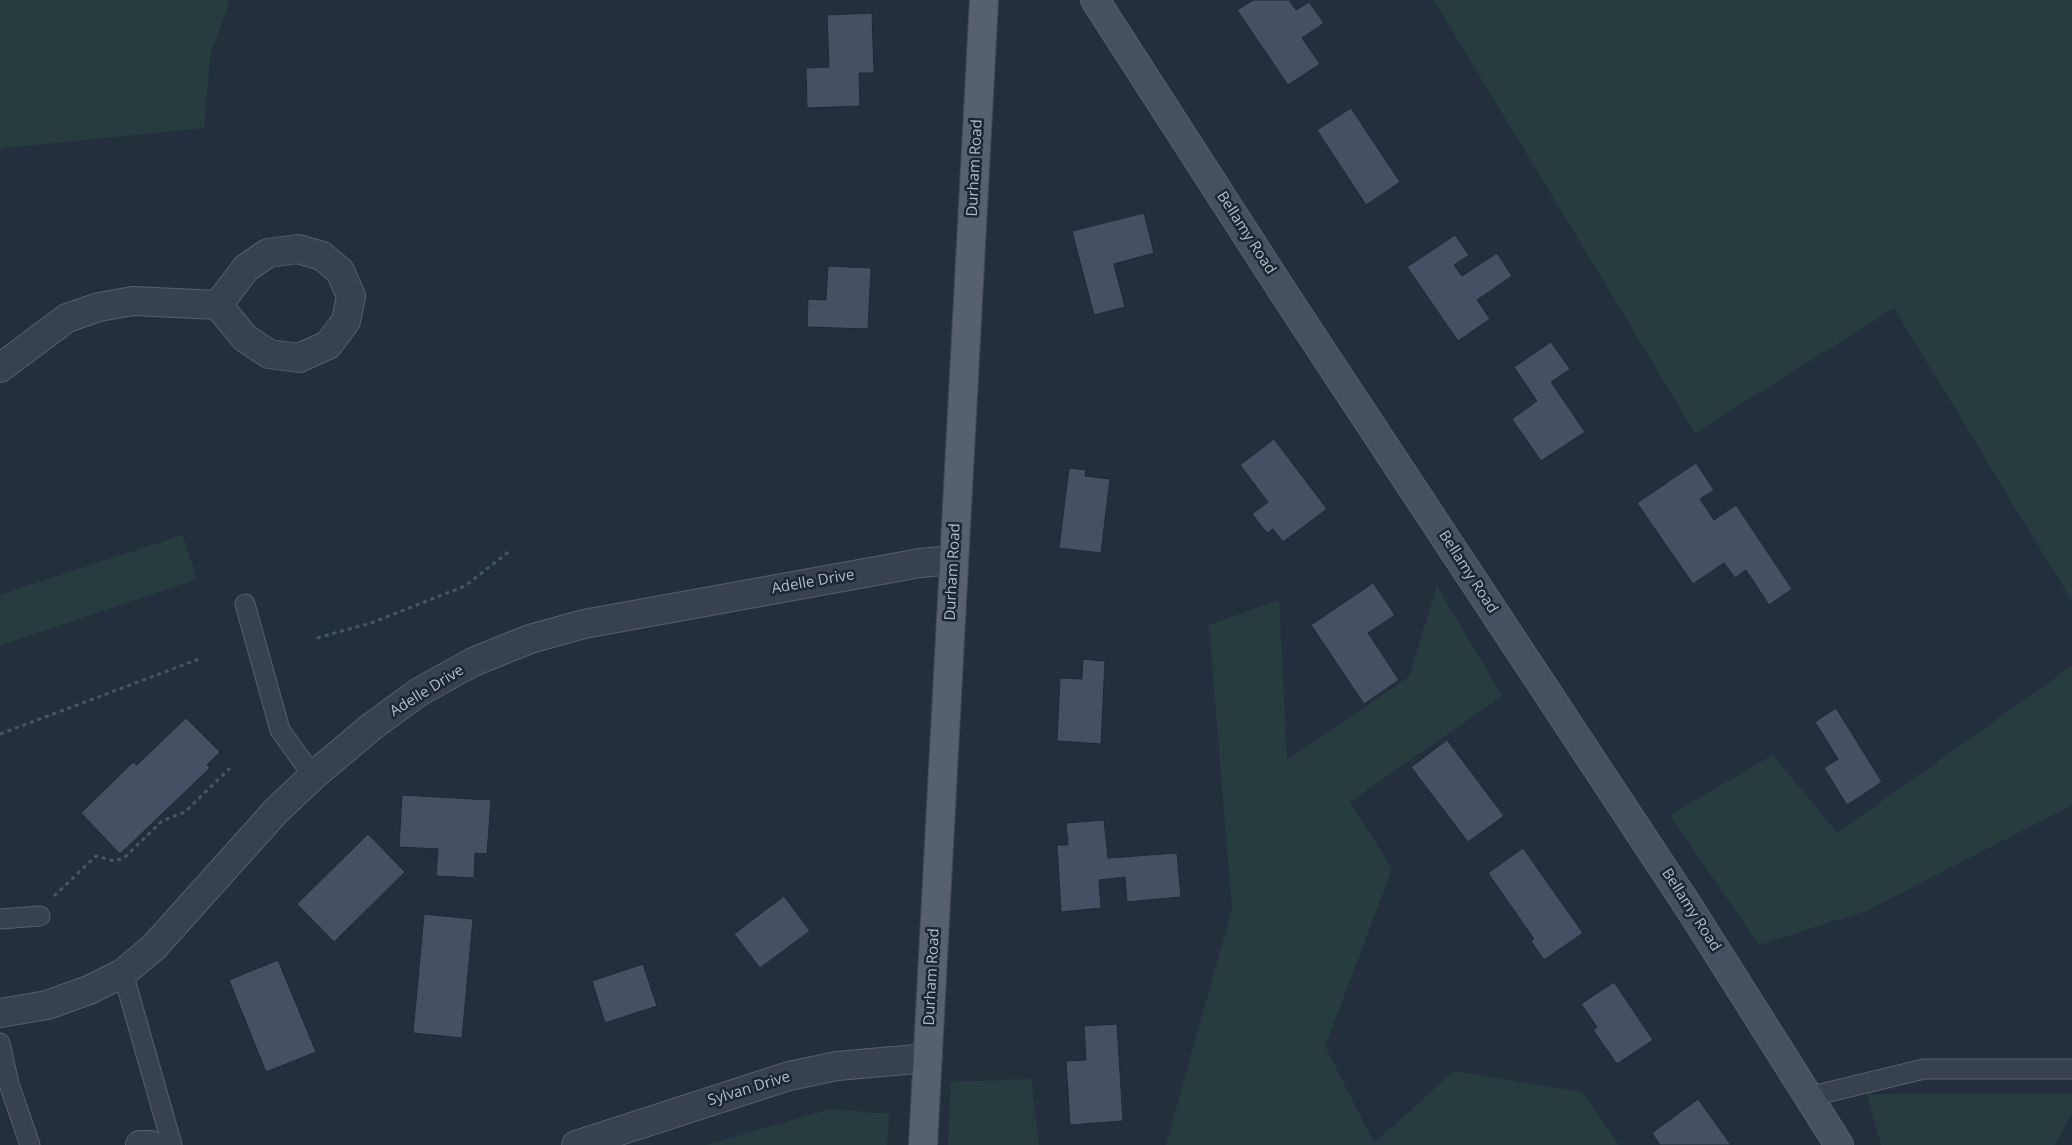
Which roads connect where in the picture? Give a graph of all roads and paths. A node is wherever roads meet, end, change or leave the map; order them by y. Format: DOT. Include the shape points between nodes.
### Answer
graph roads {
  1 [pos="984,0"];
  2 [pos="1095,0"];
  3 [pos="218,305"];
  4 [pos="0,368"];
  5 [pos="511,550"];
  6 [pos="953,560"];
  7 [pos="245,604"];
  8 [pos="317,638"];
  9 [pos="199,659"];
  10 [pos="0,734"];
  11 [pos="230,768"];
  12 [pos="313,776"];
  13 [pos="40,916"];
  14 [pos="0,919"];
  15 [pos="123,973"];
  16 [pos="0,1013"];
  17 [pos="0,1043"];
  18 [pos="928,1058"];
  19 [pos="2072,1069"];
  20 [pos="1808,1097"];
  21 [pos="30,1145"];
  22 [pos="140,1145"];
  23 [pos="150,1145"];
  24 [pos="172,1145"];
  25 [pos="576,1145"];
  26 [pos="923,1145"];
  27 [pos="1839,1145"];
  1 -- 6 [label="main road, Durham Road"];
  2 -- 20 [label="street, Bellamy Road" via="1690,909"];
  3 -- 3 [label="street" via="245,338 269,354 299,358 328,345 346,321 351,296 340,271 322,256 298,249 268,253 246,268"];
  3 -- 4 [label="street" via="133,301 99,307 67,318"];
  5 -- 8 [label="path" via="465,586 371,623"];
  6 -- 12 [label="street, Adelle Drive" via="920,563 647,612 584,624 530,640 473,662 419,692"];
  6 -- 18 [label="main road, Durham Road"];
  7 -- 12 [label="lane" via="280,730"];
  9 -- 10 [label="path"];
  11 -- 13 [label="path" via="185,812 162,821 124,858 114,861 96,856 48,901"];
  12 -- 15 [label="street, Adelle Drive" via="276,812 154,947"];
  13 -- 14 [label="lane"];
  15 -- 16 [label="street, Adelle Drive" via="47,1005"];
  15 -- 24 [label="lane"];
  17 -- 21 [label="lane" via="9,1084"];
  18 -- 25 [label="street, Sylvan Drive" via="837,1066 790,1076"];
  18 -- 26 [label="main road, Durham Road"];
  19 -- 20 [label="lane" via="1924,1069"];
  20 -- 27 [label="street, Bellamy Road"];
  22 -- 23 [label="street"];
}
